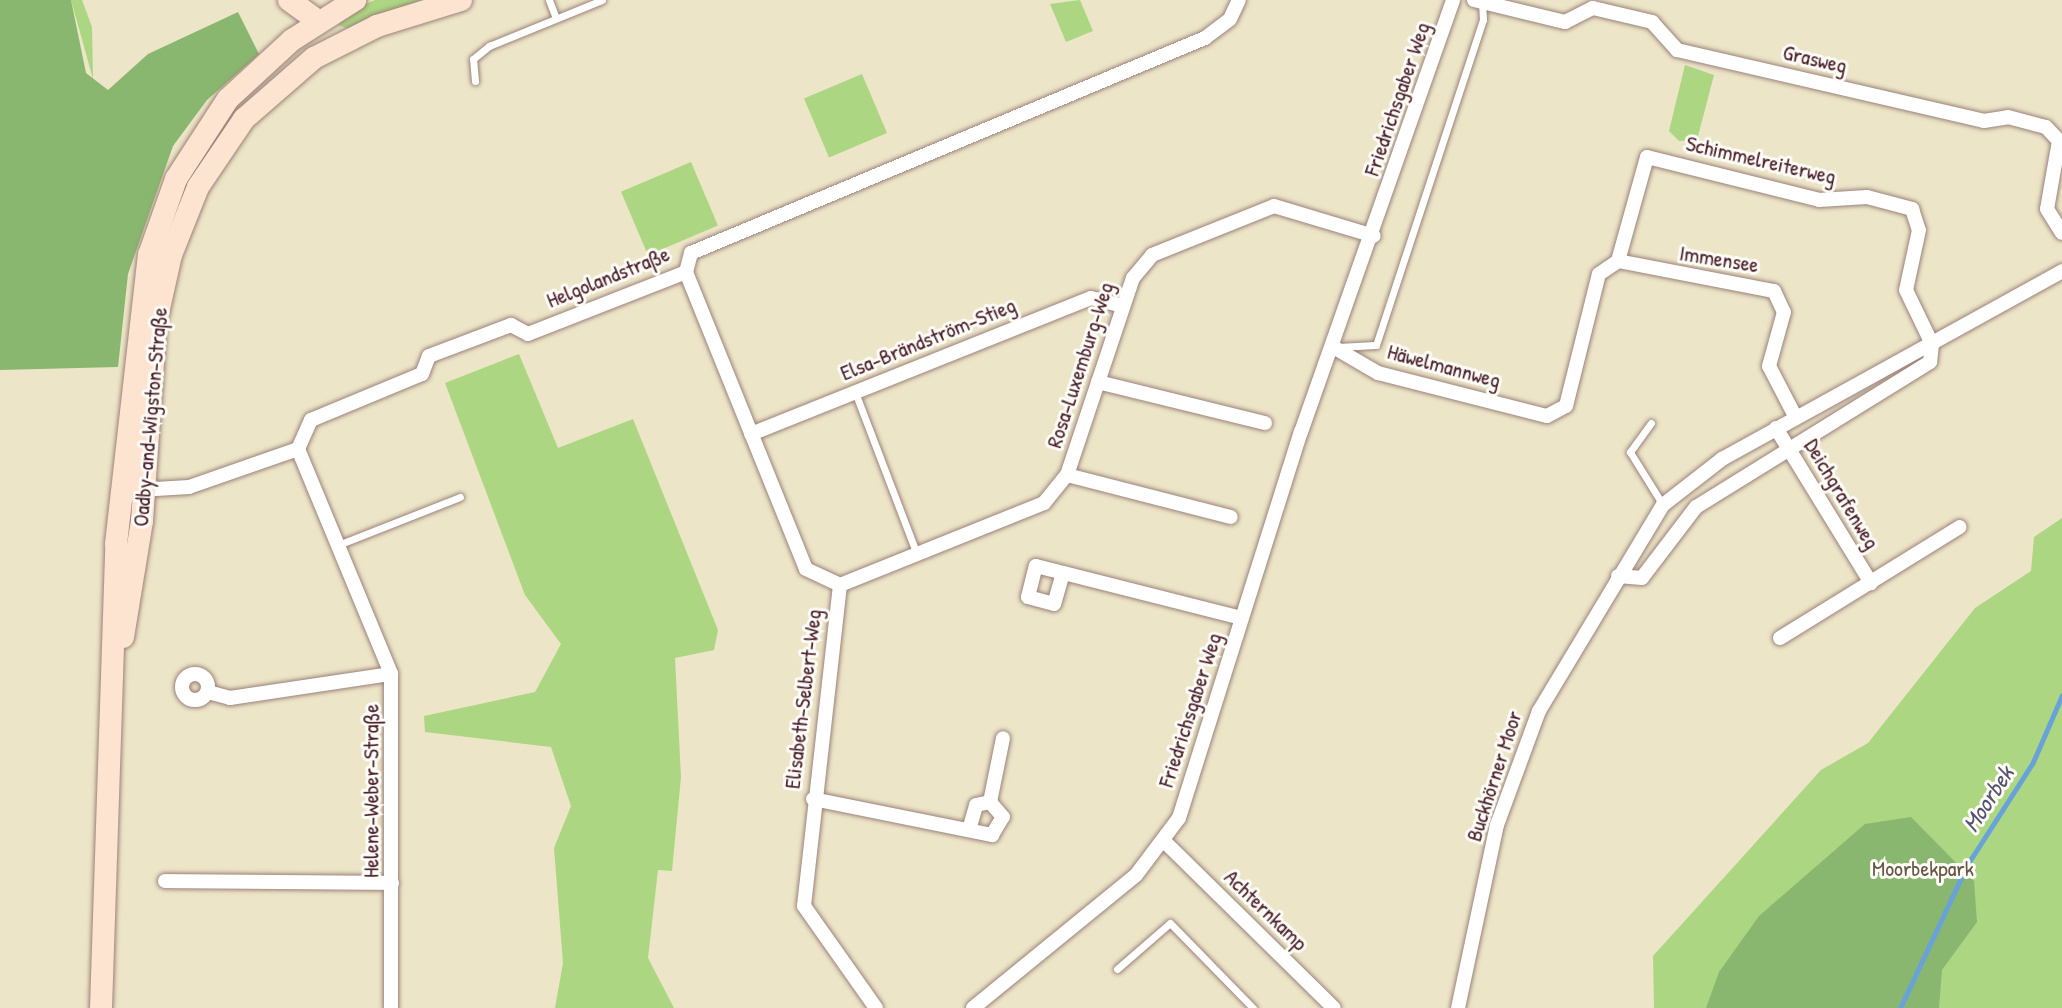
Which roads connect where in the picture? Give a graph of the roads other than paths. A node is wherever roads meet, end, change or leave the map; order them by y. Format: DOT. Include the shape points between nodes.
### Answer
graph roads {
  1 [pos="289,0"];
  2 [pos="355,0"];
  3 [pos="461,0"];
  4 [pos="549,0"];
  5 [pos="602,0"];
  6 [pos="1239,0"];
  7 [pos="1453,0"];
  8 [pos="1478,1"];
  9 [pos="318,11"];
  10 [pos="556,18"];
  11 [pos="333,46"];
  12 [pos="475,81"];
  13 [pos="2062,233"];
  14 [pos="1374,236"];
  15 [pos="1618,261"];
  16 [pos="2062,271"];
  17 [pos="686,272"];
  18 [pos="1123,306"];
  19 [pos="1932,344"];
  20 [pos="1335,348"];
  21 [pos="1098,382"];
  22 [pos="855,392"];
  23 [pos="1795,416"];
  24 [pos="1265,423"];
  25 [pos="1651,423"];
  26 [pos="1776,428"];
  27 [pos="751,434"];
  28 [pos="298,449"];
  29 [pos="1789,450"];
  30 [pos="1067,475"];
  31 [pos="120,488"];
  32 [pos="143,490"];
  33 [pos="460,497"];
  34 [pos="1663,505"];
  35 [pos="1231,517"];
  36 [pos="1681,521"];
  37 [pos="1960,527"];
  38 [pos="338,545"];
  39 [pos="917,555"];
  40 [pos="1063,573"];
  41 [pos="1618,576"];
  42 [pos="1871,583"];
  43 [pos="840,585"];
  44 [pos="1242,618"];
  45 [pos="1780,638"];
  46 [pos="391,674"];
  47 [pos="115,685"];
  48 [pos="208,692"];
  49 [pos="1003,738"];
  50 [pos="813,799"];
  51 [pos="990,802"];
  52 [pos="969,830"];
  53 [pos="1166,843"];
  54 [pos="165,881"];
  55 [pos="392,883"];
  56 [pos="1117,969"];
  57 [pos="101,1008"];
  58 [pos="391,1008"];
  59 [pos="876,1008"];
  60 [pos="973,1008"];
  61 [pos="1253,1008"];
  62 [pos="1334,1008"];
  63 [pos="1458,1008"];
  1 -- 9 [label="main road"];
  2 -- 9 [label="main road, Oadby-and-Wigston-Straße"];
  3 -- 11 [label="main road, Oadby-and-Wigston-Straße"];
  4 -- 10 [label="lane"];
  5 -- 10 [label="lane"];
  6 -- 17 [label="street, Helgolandstraße" via="1230,19 1205,38 691,253"];
  7 -- 14 [label="street, Friedrichsgaber Weg"];
  8 -- 13 [label="street, Grasweg" via="1565,22 1593,8 1652,22 1677,50 1984,121 2008,117 2046,127 2059,141 2047,209"];
  8 -- 20 [label="lane" via="1483,20 1376,345"];
  9 -- 11 [label="main road"];
  9 -- 31 [label="main road, Oadby-and-Wigston-Straße" via="228,99 167,200 140,304"];
  10 -- 12 [label="lane" via="476,54"];
  11 -- 32 [label="main road, Oadby-and-Wigston-Straße" via="244,119 192,201 156,322"];
  14 -- 18 [label="street, Rosa-Luxemburg-Weg" via="1274,206 1152,255"];
  14 -- 20 [label="street, Friedrichsgaber Weg"];
  15 -- 19 [label="street, Schimmelreiterweg" via="1647,157 1819,200 1867,197 1912,209 1919,230 1906,290"];
  15 -- 20 [label="street, Häwelmannweg" via="1599,274 1566,406 1547,416 1378,373"];
  15 -- 23 [label="street, Immensee" via="1774,291 1784,312 1769,366"];
  16 -- 19 [label="street, Buckhörner Moor"];
  17 -- 27 [label="street, Elisabeth-Selbert-Weg"];
  17 -- 28 [label="street, Helgolandstraße" via="528,334 511,325 429,356 422,374 311,420"];
  18 -- 21 [label="street, Rosa-Luxemburg-Weg"];
  18 -- 22 [label="street, Elsa-Brändström-Stieg" via="1091,298"];
  19 -- 23 [label="street, Buckhörner Moor"];
  19 -- 29 [label="street, Buckhörner Moor" via="1925,366"];
  20 -- 44 [label="street, Friedrichsgaber Weg"];
  21 -- 24 [label="street"];
  21 -- 30 [label="street, Rosa-Luxemburg-Weg"];
  22 -- 27 [label="street, Elsa-Brändström-Stieg"];
  22 -- 39 [label="lane"];
  23 -- 26 [label="street, Buckhörner Moor"];
  25 -- 34 [label="lane" via="1630,452"];
  26 -- 29 [label="street, Deichgrafenweg"];
  26 -- 34 [label="street, Buckhörner Moor"];
  27 -- 43 [label="street, Elisabeth-Selbert-Weg" via="806,569"];
  28 -- 32 [label="street" via="189,487"];
  28 -- 38 [label="street, Helene-Weber-Straße"];
  29 -- 36 [label="street, Buckhörner Moor"];
  29 -- 42 [label="street, Deichgrafenweg"];
  30 -- 35 [label="street"];
  30 -- 39 [label="street, Rosa-Luxemburg-Weg" via="1044,503"];
  31 -- 32 [label="street"];
  31 -- 47 [label="main road, Oadby-and-Wigston-Straße"];
  32 -- 47 [label="main road, Oadby-and-Wigston-Straße"];
  33 -- 38 [label="lane"];
  34 -- 36 [label="street"];
  34 -- 41 [label="street, Buckhörner Moor"];
  36 -- 41 [label="street, Buckhörner Moor" via="1648,573"];
  37 -- 42 [label="street, Deichgrafenweg"];
  38 -- 46 [label="street, Helene-Weber-Straße"];
  39 -- 43 [label="street, Rosa-Luxemburg-Weg"];
  40 -- 44 [label="street"];
  41 -- 63 [label="street, Buckhörner Moor" via="1528,739 1497,825"];
  42 -- 45 [label="street, Deichgrafenweg"];
  43 -- 50 [label="street, Elisabeth-Selbert-Weg"];
  44 -- 53 [label="street, Friedrichsgaber Weg"];
  46 -- 48 [label="street" via="230,698"];
  46 -- 55 [label="street, Helene-Weber-Straße"];
  47 -- 57 [label="main road, Oadby-and-Wigston-Straße"];
  49 -- 51 [label="street"];
  50 -- 52 [label="street"];
  50 -- 59 [label="street, Elisabeth-Selbert-Weg" via="804,906"];
  51 -- 52 [label="street" via="976,805"];
  51 -- 52 [label="street" via="1002,811 1000,829 992,835"];
  53 -- 60 [label="street"];
  53 -- 62 [label="street, Achternkamp"];
  54 -- 55 [label="street"];
  55 -- 58 [label="street, Helene-Weber-Straße"];
  56 -- 61 [label="lane" via="1170,923"];
}
